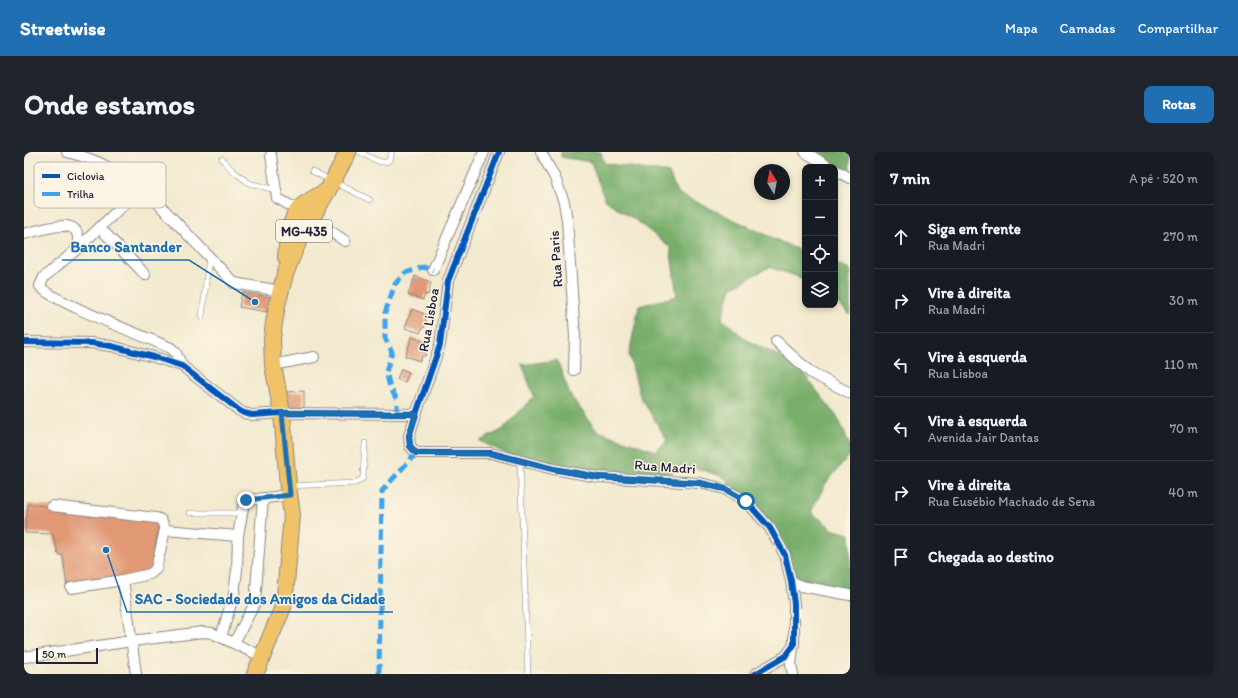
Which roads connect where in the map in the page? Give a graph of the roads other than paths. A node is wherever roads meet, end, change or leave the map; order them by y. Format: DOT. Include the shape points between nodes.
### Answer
graph roads {
  1 [pos="67,152"];
  2 [pos="348,152"];
  3 [pos="360,152"];
  4 [pos="392,152"];
  5 [pos="484,152"];
  6 [pos="499,152"];
  7 [pos="541,152"];
  8 [pos="805,152"];
  9 [pos="84,154"];
  10 [pos="270,155"];
  11 [pos="222,159"];
  12 [pos="100,162"];
  13 [pos="824,164"];
  14 [pos="312,171"];
  15 [pos="838,172"];
  16 [pos="850,178"];
  17 [pos="330,185"];
  18 [pos="275,190"];
  19 [pos="370,200"];
  20 [pos="120,208"];
  21 [pos="163,208"];
  22 [pos="305,214"];
  23 [pos="100,228"];
  24 [pos="24,234"];
  25 [pos="345,241"];
  26 [pos="76,250"];
  27 [pos="209,256"];
  28 [pos="433,270"];
  29 [pos="144,276"];
  30 [pos="281,291"];
  31 [pos="202,317"];
  32 [pos="776,341"];
  33 [pos="24,342"];
  34 [pos="314,357"];
  35 [pos="273,365"];
  36 [pos="182,366"];
  37 [pos="574,370"];
  38 [pos="850,392"];
  39 [pos="282,413"];
  40 [pos="416,414"];
  41 [pos="365,443"];
  42 [pos="520,461"];
  43 [pos="289,491"];
  44 [pos="263,498"];
  45 [pos="52,506"];
  46 [pos="190,513"];
  47 [pos="241,513"];
  48 [pos="166,530"];
  49 [pos="238,536"];
  50 [pos="123,580"];
  51 [pos="791,581"];
  52 [pos="71,588"];
  53 [pos="850,596"];
  54 [pos="221,637"];
  55 [pos="132,640"];
  56 [pos="234,643"];
  57 [pos="794,645"];
  58 [pos="28,657"];
  59 [pos="263,657"];
  60 [pos="136,674"];
  61 [pos="255,674"];
  62 [pos="528,674"];
  63 [pos="755,674"];
  64 [pos="793,674"];
  1 -- 9 [label="street"];
  2 -- 17 [label="main road"];
  3 -- 4 [label="lane" via="385,162"];
  5 -- 28 [label="street, Rua Lisboa"];
  6 -- 40 [label="street, Rua Lisboa" via="448,281 440,345"];
  7 -- 37 [label="street, Rua Paris" via="555,178 564,202 567,220 575,336"];
  8 -- 13 [label="street"];
  9 -- 12 [label="street"];
  10 -- 18 [label="street"];
  11 -- 18 [label="lane" via="249,183"];
  14 -- 17 [label="lane"];
  15 -- 16 [label="street"];
  17 -- 19 [label="lane"];
  17 -- 22 [label="main road" via="309,201"];
  18 -- 22 [label="street" via="277,198"];
  20 -- 23 [label="street"];
  21 -- 27 [label="street"];
  22 -- 25 [label="street"];
  22 -- 30 [label="main road" via="292,223 286,250 286,274"];
  23 -- 26 [label="street"];
  23 -- 29 [label="street"];
  24 -- 26 [label="street" via="63,225 70,226 78,235"];
  26 -- 36 [label="street" via="44,277 41,282 42,289 70,305 171,348"];
  27 -- 30 [label="street" via="234,283"];
  27 -- 31 [label="lane"];
  30 -- 35 [label="main road" via="272,339"];
  32 -- 38 [label="street" via="811,374"];
  33 -- 36 [label="street" via="91,343 111,346"];
  34 -- 35 [label="street"];
  35 -- 39 [label="main road"];
  36 -- 39 [label="street" via="244,413"];
  39 -- 40 [label="street"];
  39 -- 43 [label="main road"];
  40 -- 42 [label="street, Rua Madri" via="409,436 410,446 416,453 491,454"];
  41 -- 43 [label="lane" via="360,481"];
  42 -- 51 [label="street, Rua Madri" via="598,477 700,483 726,489 746,501 770,528 785,556"];
  42 -- 62 [label="lane"];
  43 -- 44 [label="street"];
  43 -- 59 [label="main road" via="292,515 285,595 281,613"];
  44 -- 47 [label="street" via="244,501"];
  44 -- 56 [label="street" via="255,603"];
  45 -- 48 [label="street" via="156,518 163,522"];
  46 -- 47 [label="lane"];
  47 -- 49 [label="street"];
  48 -- 49 [label="street"];
  48 -- 50 [label="street" via="154,571"];
  49 -- 54 [label="street" via="234,594"];
  50 -- 52 [label="street"];
  50 -- 55 [label="street"];
  51 -- 53 [label="street" via="801,586"];
  51 -- 57 [label="street, Rua Madri"];
  54 -- 55 [label="street" via="203,632"];
  54 -- 56 [label="street"];
  55 -- 58 [label="street"];
  55 -- 60 [label="street"];
  56 -- 59 [label="street"];
  57 -- 63 [label="street" via="786,656"];
  57 -- 64 [label="street, Rua Madri" via="791,665"];
  59 -- 61 [label="main road"];
}
